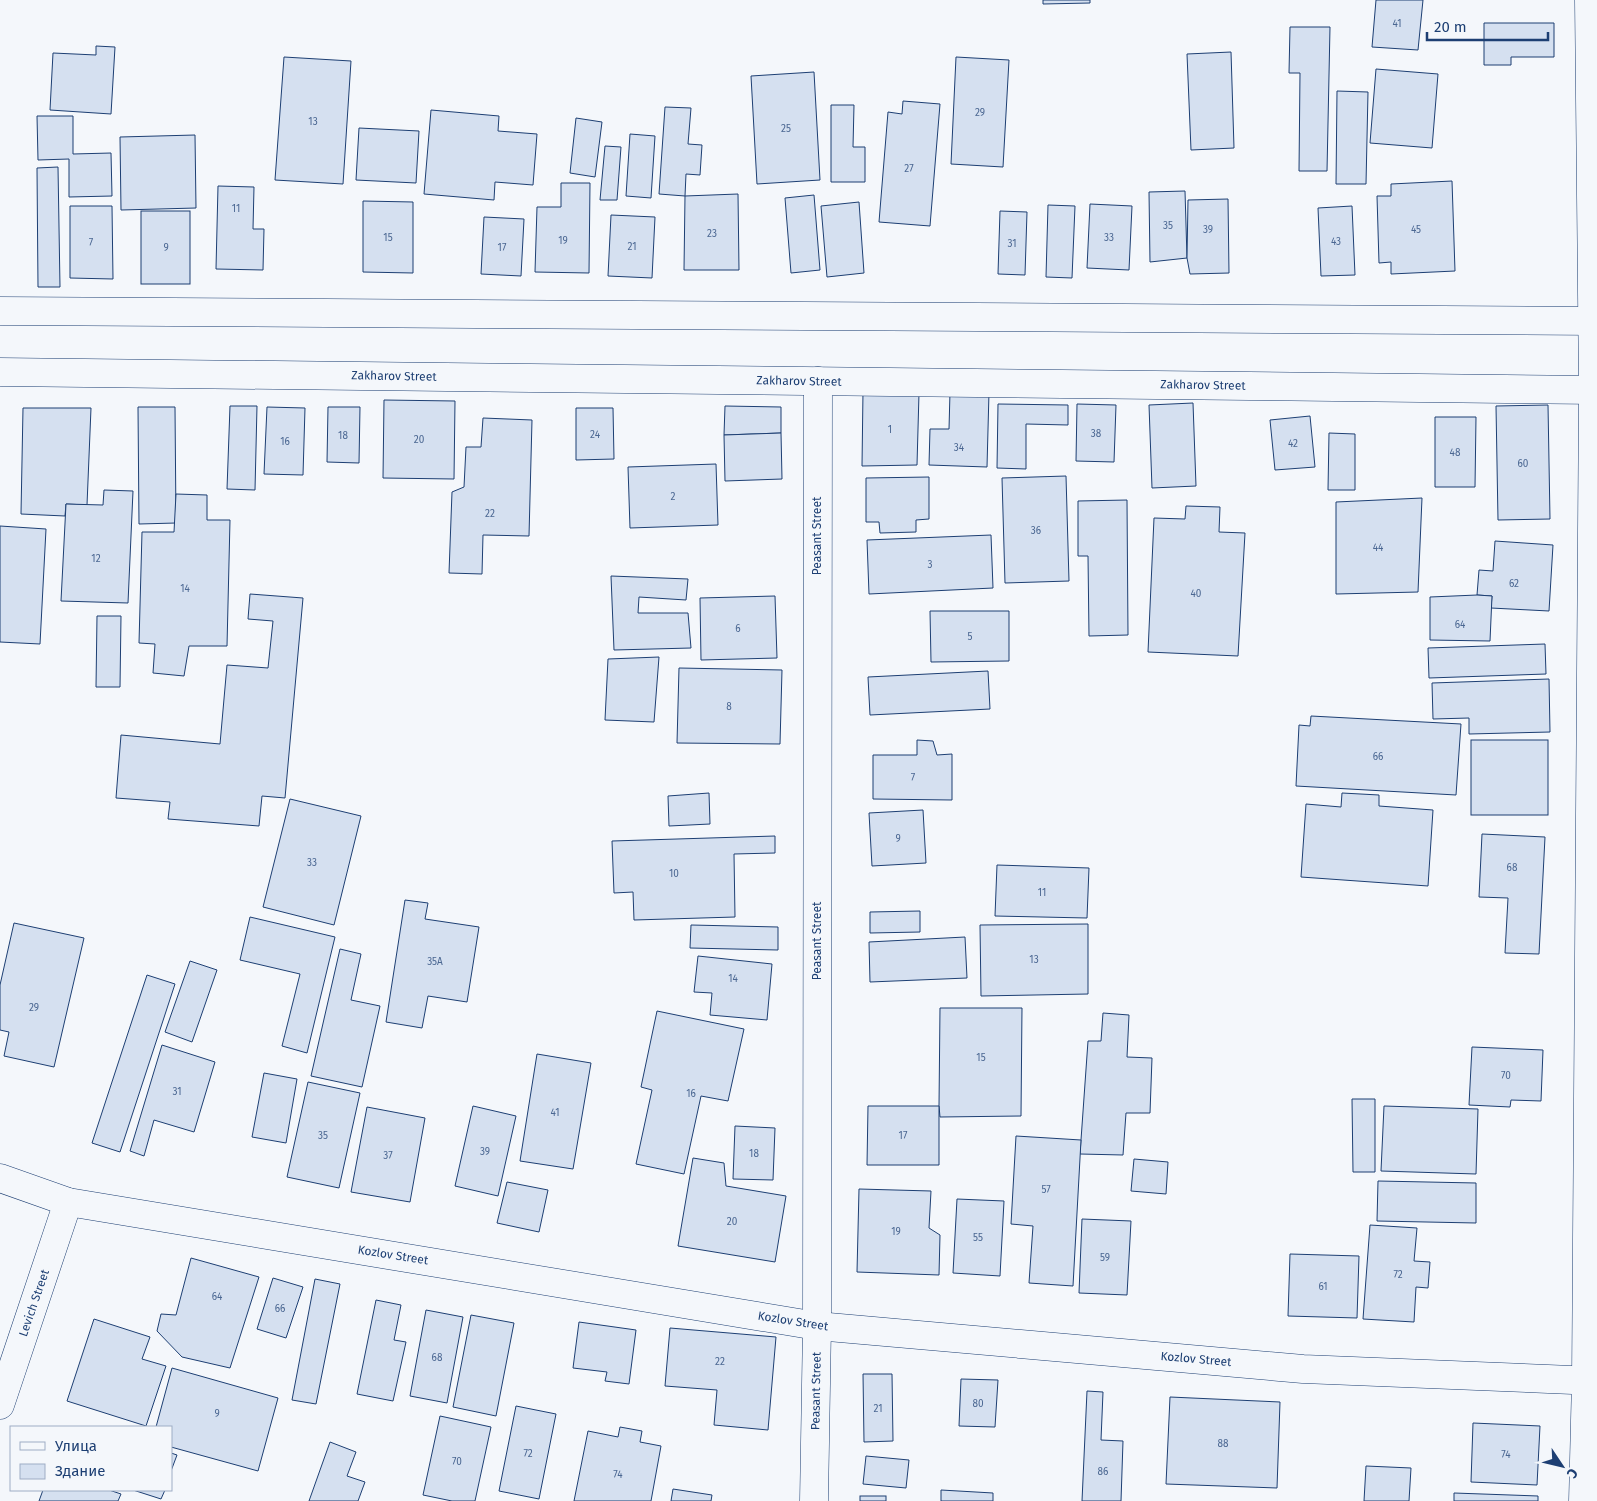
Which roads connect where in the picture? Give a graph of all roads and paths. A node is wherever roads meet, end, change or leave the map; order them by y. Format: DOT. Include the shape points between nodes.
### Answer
graph roads {
  1 [pos="1589,0"];
  2 [pos="0,310"];
  3 [pos="1595,321"];
  4 [pos="0,372"];
  5 [pos="818,381"];
  6 [pos="1595,390"];
  7 [pos="0,1178"];
  8 [pos="68,1202"];
  9 [pos="817,1326"];
  10 [pos="1591,1381"];
  11 [pos="0,1405"];
  12 [pos="814,1501"];
  13 [pos="1583,1501"];
  1 -- 3 [label="street"];
  2 -- 3 [label="street"];
  3 -- 6 [label="street"];
  4 -- 5 [label="street, Zakharov Street"];
  5 -- 6 [label="street, Zakharov Street"];
  5 -- 9 [label="street, Peasant Street"];
  6 -- 10 [label="street"];
  7 -- 8 [label="street, Kozlov Street"];
  8 -- 9 [label="street, Kozlov Street"];
  8 -- 11 [label="street, Levich Street"];
  9 -- 10 [label="street, Kozlov Street" via="1303,1369"];
  9 -- 12 [label="street, Peasant Street"];
  10 -- 13 [label="street"];
}
